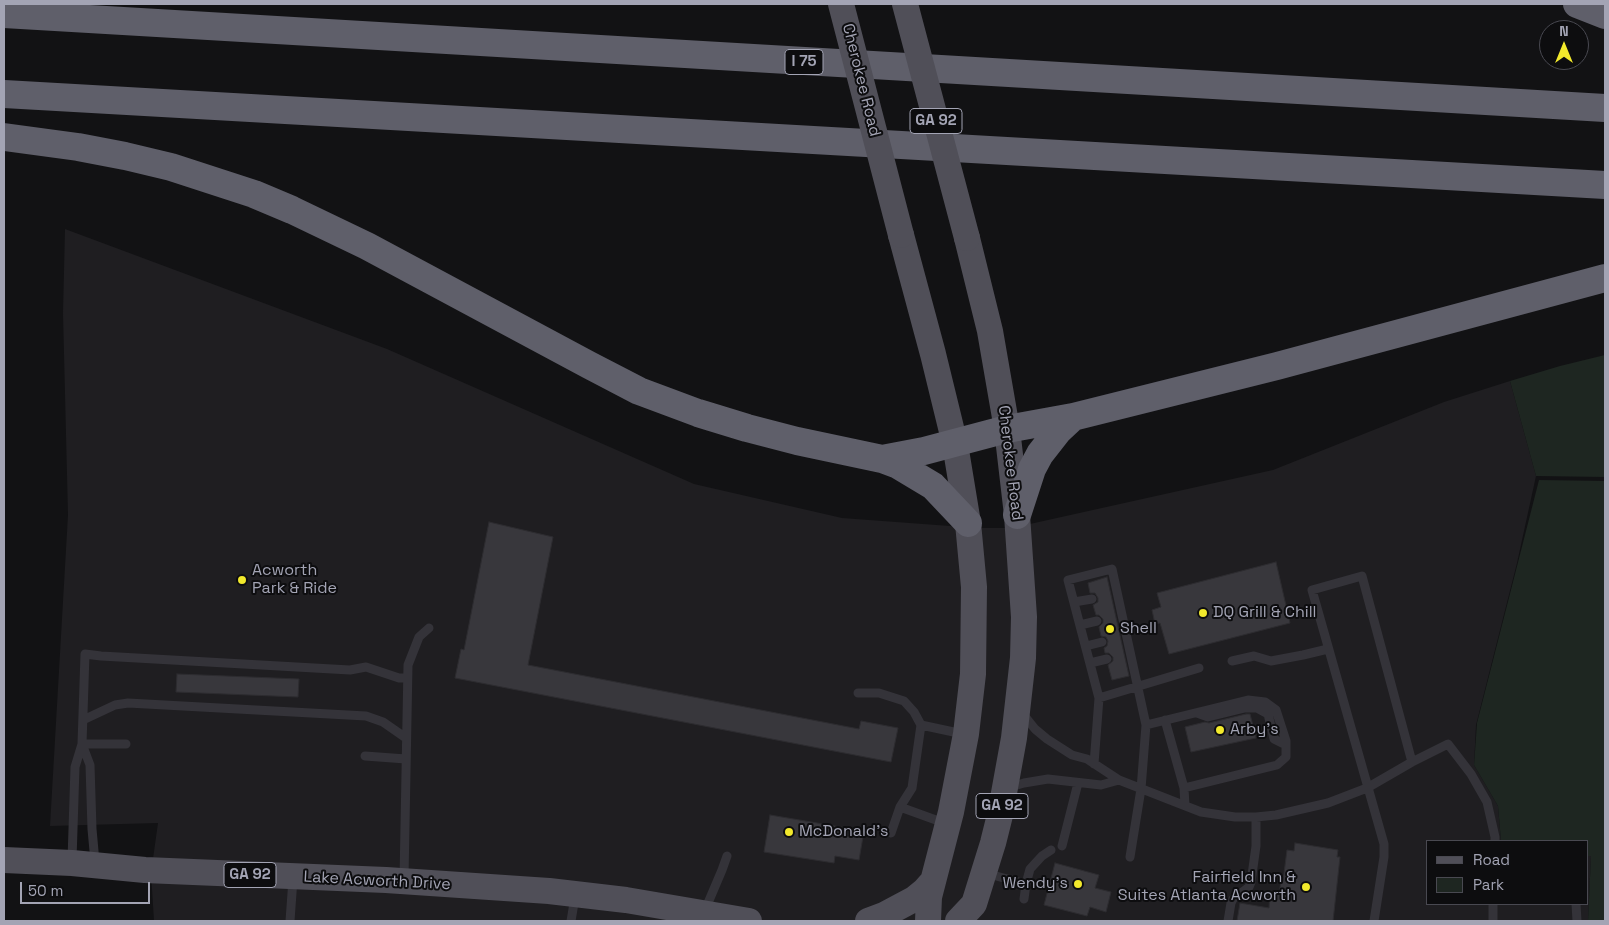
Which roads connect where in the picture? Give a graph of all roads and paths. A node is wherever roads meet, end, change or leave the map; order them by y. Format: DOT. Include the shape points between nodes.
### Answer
graph roads {
  1 [pos="841,4"];
  2 [pos="906,4"];
  3 [pos="1577,4"];
  4 [pos="4,14"];
  5 [pos="1605,16"];
  6 [pos="4,94"];
  7 [pos="1605,108"];
  8 [pos="4,137"];
  9 [pos="1605,185"];
  10 [pos="1605,278"];
  11 [pos="1073,417"];
  12 [pos="1007,429"];
  13 [pos="954,444"];
  14 [pos="882,459"];
  15 [pos="1017,515"];
  16 [pos="968,523"];
  17 [pos="1092,599"];
  18 [pos="1074,602"];
  19 [pos="1097,622"];
  20 [pos="1080,625"];
  21 [pos="429,628"];
  22 [pos="1102,642"];
  23 [pos="1086,646"];
  24 [pos="1328,649"];
  25 [pos="1107,660"];
  26 [pos="1232,661"];
  27 [pos="1090,663"];
  28 [pos="1199,668"];
  29 [pos="407,678"];
  30 [pos="1138,687"];
  31 [pos="858,693"];
  32 [pos="1100,698"];
  33 [pos="1018,705"];
  34 [pos="83,720"];
  35 [pos="1165,720"];
  36 [pos="921,725"];
  37 [pos="1146,725"];
  38 [pos="966,734"];
  39 [pos="406,738"];
  40 [pos="82,744"];
  41 [pos="126,744"];
  42 [pos="365,756"];
  43 [pos="406,759"];
  44 [pos="1412,762"];
  45 [pos="1094,764"];
  46 [pos="1119,780"];
  47 [pos="1078,783"];
  48 [pos="1006,788"];
  49 [pos="1184,788"];
  50 [pos="1367,788"];
  51 [pos="1141,789"];
  52 [pos="1185,806"];
  53 [pos="900,807"];
  54 [pos="1256,817"];
  55 [pos="948,824"];
  56 [pos="890,833"];
  57 [pos="1495,840"];
  58 [pos="1062,846"];
  59 [pos="1051,850"];
  60 [pos="727,856"];
  61 [pos="1130,857"];
  62 [pos="4,860"];
  63 [pos="84,864"];
  64 [pos="984,873"];
  65 [pos="293,877"];
  66 [pos="933,881"];
  67 [pos="404,882"];
  68 [pos="1026,884"];
  69 [pos="575,894"];
  70 [pos="1024,898"];
  71 [pos="1493,905"];
  72 [pos="1576,905"];
  73 [pos="704,913"];
  74 [pos="970,916"];
  75 [pos="290,921"];
  76 [pos="571,921"];
  77 [pos="749,921"];
  78 [pos="868,921"];
  79 [pos="928,921"];
  80 [pos="1228,921"];
  81 [pos="1374,921"];
  82 [pos="1493,921"];
  83 [pos="1577,921"];
  1 -- 13 [label="main road, Cherokee Road / GA 92, bridge"];
  2 -- 12 [label="main road, Cherokee Road / GA 92, bridge" via="990,331"];
  3 -- 5 [label="highway"];
  4 -- 7 [label="highway, I 75"];
  6 -- 9 [label="highway"];
  8 -- 14 [label="highway" via="125,156 254,194 367,246 639,391 747,428"];
  10 -- 11 [label="highway"];
  11 -- 12 [label="highway"];
  11 -- 15 [label="highway" via="1058,430 1040,454"];
  12 -- 13 [label="highway"];
  12 -- 15 [label="main road, Cherokee Road / GA 92"];
  13 -- 14 [label="highway"];
  13 -- 16 [label="main road, Cherokee Road / GA 92"];
  14 -- 16 [label="highway" via="898,464 933,486"];
  15 -- 33 [label="main road, Cherokee Road / GA 92" via="1024,617"];
  16 -- 38 [label="main road, Cherokee Road / GA 92" via="975,605 973,674"];
  17 -- 18 [label="lane"];
  18 -- 20 [label="lane"];
  18 -- 30 [label="lane" via="1068,580 1112,569 1124,636"];
  19 -- 20 [label="lane"];
  20 -- 23 [label="lane"];
  21 -- 29 [label="lane" via="419,637 408,665"];
  22 -- 23 [label="lane"];
  23 -- 27 [label="lane"];
  24 -- 26 [label="lane" via="1271,661 1254,656"];
  24 -- 44 [label="lane" via="1312,590 1362,576"];
  24 -- 50 [label="lane"];
  25 -- 27 [label="lane"];
  27 -- 32 [label="lane"];
  28 -- 30 [label="lane"];
  29 -- 34 [label="lane" via="366,667 350,670 85,654"];
  29 -- 39 [label="lane"];
  30 -- 32 [label="lane"];
  30 -- 37 [label="lane"];
  31 -- 36 [label="lane" via="879,693 904,701"];
  32 -- 45 [label="lane"];
  33 -- 45 [label="lane" via="1035,730"];
  33 -- 48 [label="main road, Cherokee Road / GA 92"];
  34 -- 39 [label="lane" via="115,705 128,703 356,715 383,722"];
  34 -- 40 [label="lane"];
  35 -- 37 [label="lane"];
  35 -- 49 [label="lane"];
  35 -- 49 [label="lane" via="1248,700 1265,702 1276,710 1286,745 1286,757 1277,765"];
  36 -- 38 [label="lane"];
  36 -- 53 [label="lane" via="912,788"];
  37 -- 51 [label="lane"];
  38 -- 55 [label="main road, Cherokee Road / GA 92"];
  39 -- 43 [label="lane"];
  40 -- 41 [label="lane"];
  40 -- 63 [label="lane" via="75,767"];
  40 -- 63 [label="lane" via="90,765 92,828"];
  42 -- 43 [label="lane"];
  43 -- 67 [label="lane"];
  44 -- 50 [label="lane"];
  44 -- 57 [label="lane" via="1448,744 1487,802"];
  45 -- 46 [label="lane"];
  46 -- 47 [label="lane" via="1101,785"];
  46 -- 51 [label="lane"];
  47 -- 48 [label="lane" via="1048,779"];
  47 -- 58 [label="lane"];
  48 -- 64 [label="main road, Cherokee Road / GA 92"];
  49 -- 52 [label="lane"];
  50 -- 54 [label="lane" via="1298,811"];
  50 -- 81 [label="lane" via="1385,850"];
  51 -- 52 [label="lane"];
  51 -- 61 [label="lane"];
  52 -- 54 [label="lane" via="1201,812"];
  53 -- 55 [label="lane"];
  53 -- 56 [label="lane"];
  54 -- 80 [label="lane" via="1251,882 1233,899"];
  55 -- 66 [label="main road, Cherokee Road / GA 92"];
  59 -- 68 [label="lane" via="1030,869"];
  60 -- 73 [label="lane"];
  62 -- 63 [label="main road, Lake Acworth Drive / GA 92"];
  63 -- 65 [label="main road, Lake Acworth Drive / GA 92" via="155,871"];
  64 -- 68 [label="lane"];
  64 -- 74 [label="main road, Cherokee Road / GA 92"];
  65 -- 67 [label="main road, Lake Acworth Drive / GA 92"];
  65 -- 75 [label="lane"];
  66 -- 78 [label="main road" via="914,899"];
  66 -- 79 [label="main road, Cherokee Road / GA 92"];
  67 -- 69 [label="main road, Lake Acworth Drive / GA 92"];
  68 -- 70 [label="lane"];
  69 -- 73 [label="main road, Lake Acworth Drive / GA 92"];
  69 -- 76 [label="lane"];
  71 -- 82 [label="lane"];
  72 -- 83 [label="lane"];
  73 -- 77 [label="main road, Lake Acworth Drive / GA 92"];
}
